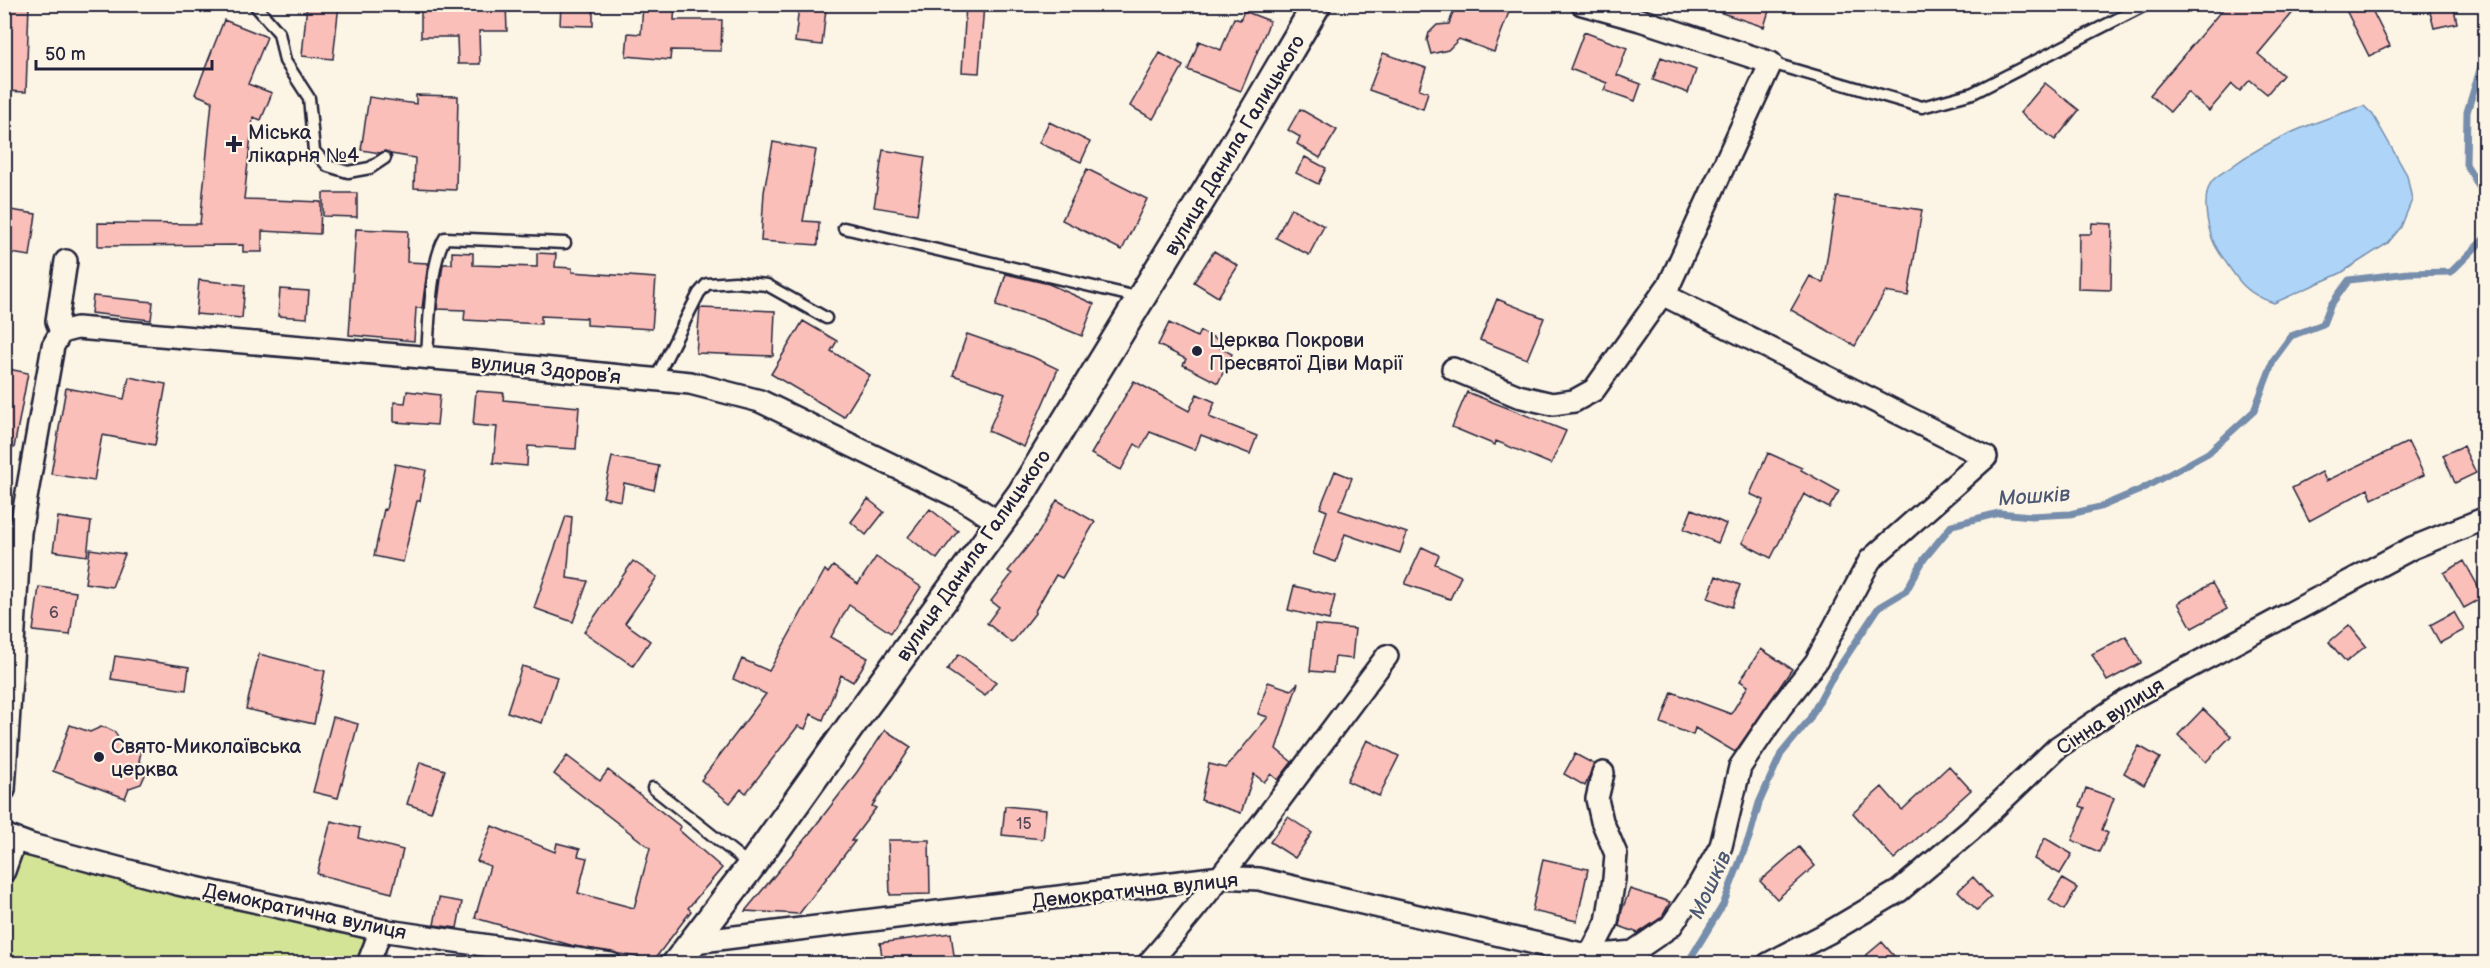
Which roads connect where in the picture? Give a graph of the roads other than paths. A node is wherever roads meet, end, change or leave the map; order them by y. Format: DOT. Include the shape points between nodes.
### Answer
graph roads {
  1 [pos="254,4"];
  2 [pos="1317,4"];
  3 [pos="1582,4"];
  4 [pos="2147,4"];
  5 [pos="1643,12"];
  6 [pos="1771,63"];
  7 [pos="385,158"];
  8 [pos="844,228"];
  9 [pos="565,243"];
  10 [pos="66,261"];
  11 [pos="1662,294"];
  12 [pos="1142,298"];
  13 [pos="826,318"];
  14 [pos="61,332"];
  15 [pos="427,357"];
  16 [pos="1453,369"];
  17 [pos="655,380"];
  18 [pos="2486,518"];
  19 [pos="1000,523"];
  20 [pos="1388,656"];
  21 [pos="1603,773"];
  22 [pos="653,788"];
  23 [pos="4,790"];
  24 [pos="10,837"];
  25 [pos="752,866"];
  26 [pos="4,871"];
  27 [pos="1221,877"];
  28 [pos="381,930"];
  29 [pos="694,942"];
  30 [pos="1637,959"];
  31 [pos="1587,960"];
  32 [pos="368,963"];
  33 [pos="611,963"];
  34 [pos="676,963"];
  35 [pos="1148,963"];
  36 [pos="1768,963"];
  1 -- 7 [label="lane" via="279,33 285,61 309,98 314,151 328,166 348,172 370,168"];
  2 -- 12 [label="street, вулиця Данила Галицького"];
  3 -- 5 [label="street"];
  4 -- 6 [label="lane" via="1973,93 1922,107"];
  5 -- 6 [label="street"];
  6 -- 11 [label="street"];
  8 -- 12 [label="lane"];
  9 -- 15 [label="lane" via="445,238 436,268"];
  10 -- 14 [label="street" via="57,321"];
  11 -- 16 [label="street" via="1594,390 1574,401 1552,404 1518,396"];
  11 -- 30 [label="street" via="1986,456 1870,560 1816,662 1740,767 1721,846 1699,885 1671,926"];
  12 -- 19 [label="street, вулиця Данила Галицького"];
  13 -- 17 [label="lane" via="767,285 707,284"];
  14 -- 15 [label="street, вулиця Здоровʼя" via="77,328"];
  14 -- 23 [label="street" via="53,346 16,531"];
  15 -- 17 [label="street, вулиця Здоровʼя"];
  17 -- 19 [label="street, вулиця Здоровʼя" via="690,383 760,401 962,499"];
  18 -- 36 [label="street, Сінна вулиця" via="2412,549 2126,702 2058,747 1971,830 1899,891"];
  19 -- 25 [label="street, вулиця Данила Галицького"];
  20 -- 27 [label="street"];
  21 -- 31 [label="street" via="1597,799 1616,854 1607,922"];
  22 -- 25 [label="lane"];
  24 -- 26 [label="street"];
  24 -- 28 [label="street, Демократична вулиця" via="178,884"];
  25 -- 29 [label="street, вулиця Данила Галицького"];
  27 -- 29 [label="street, Демократична вулиця"];
  27 -- 31 [label="street, Демократична вулиця" via="1259,879"];
  27 -- 35 [label="street"];
  28 -- 32 [label="street"];
  28 -- 33 [label="street, Демократична вулиця"];
  29 -- 34 [label="street, вулиця Данила Галицького"];
  30 -- 31 [label="street, Демократична вулиця"];
}
